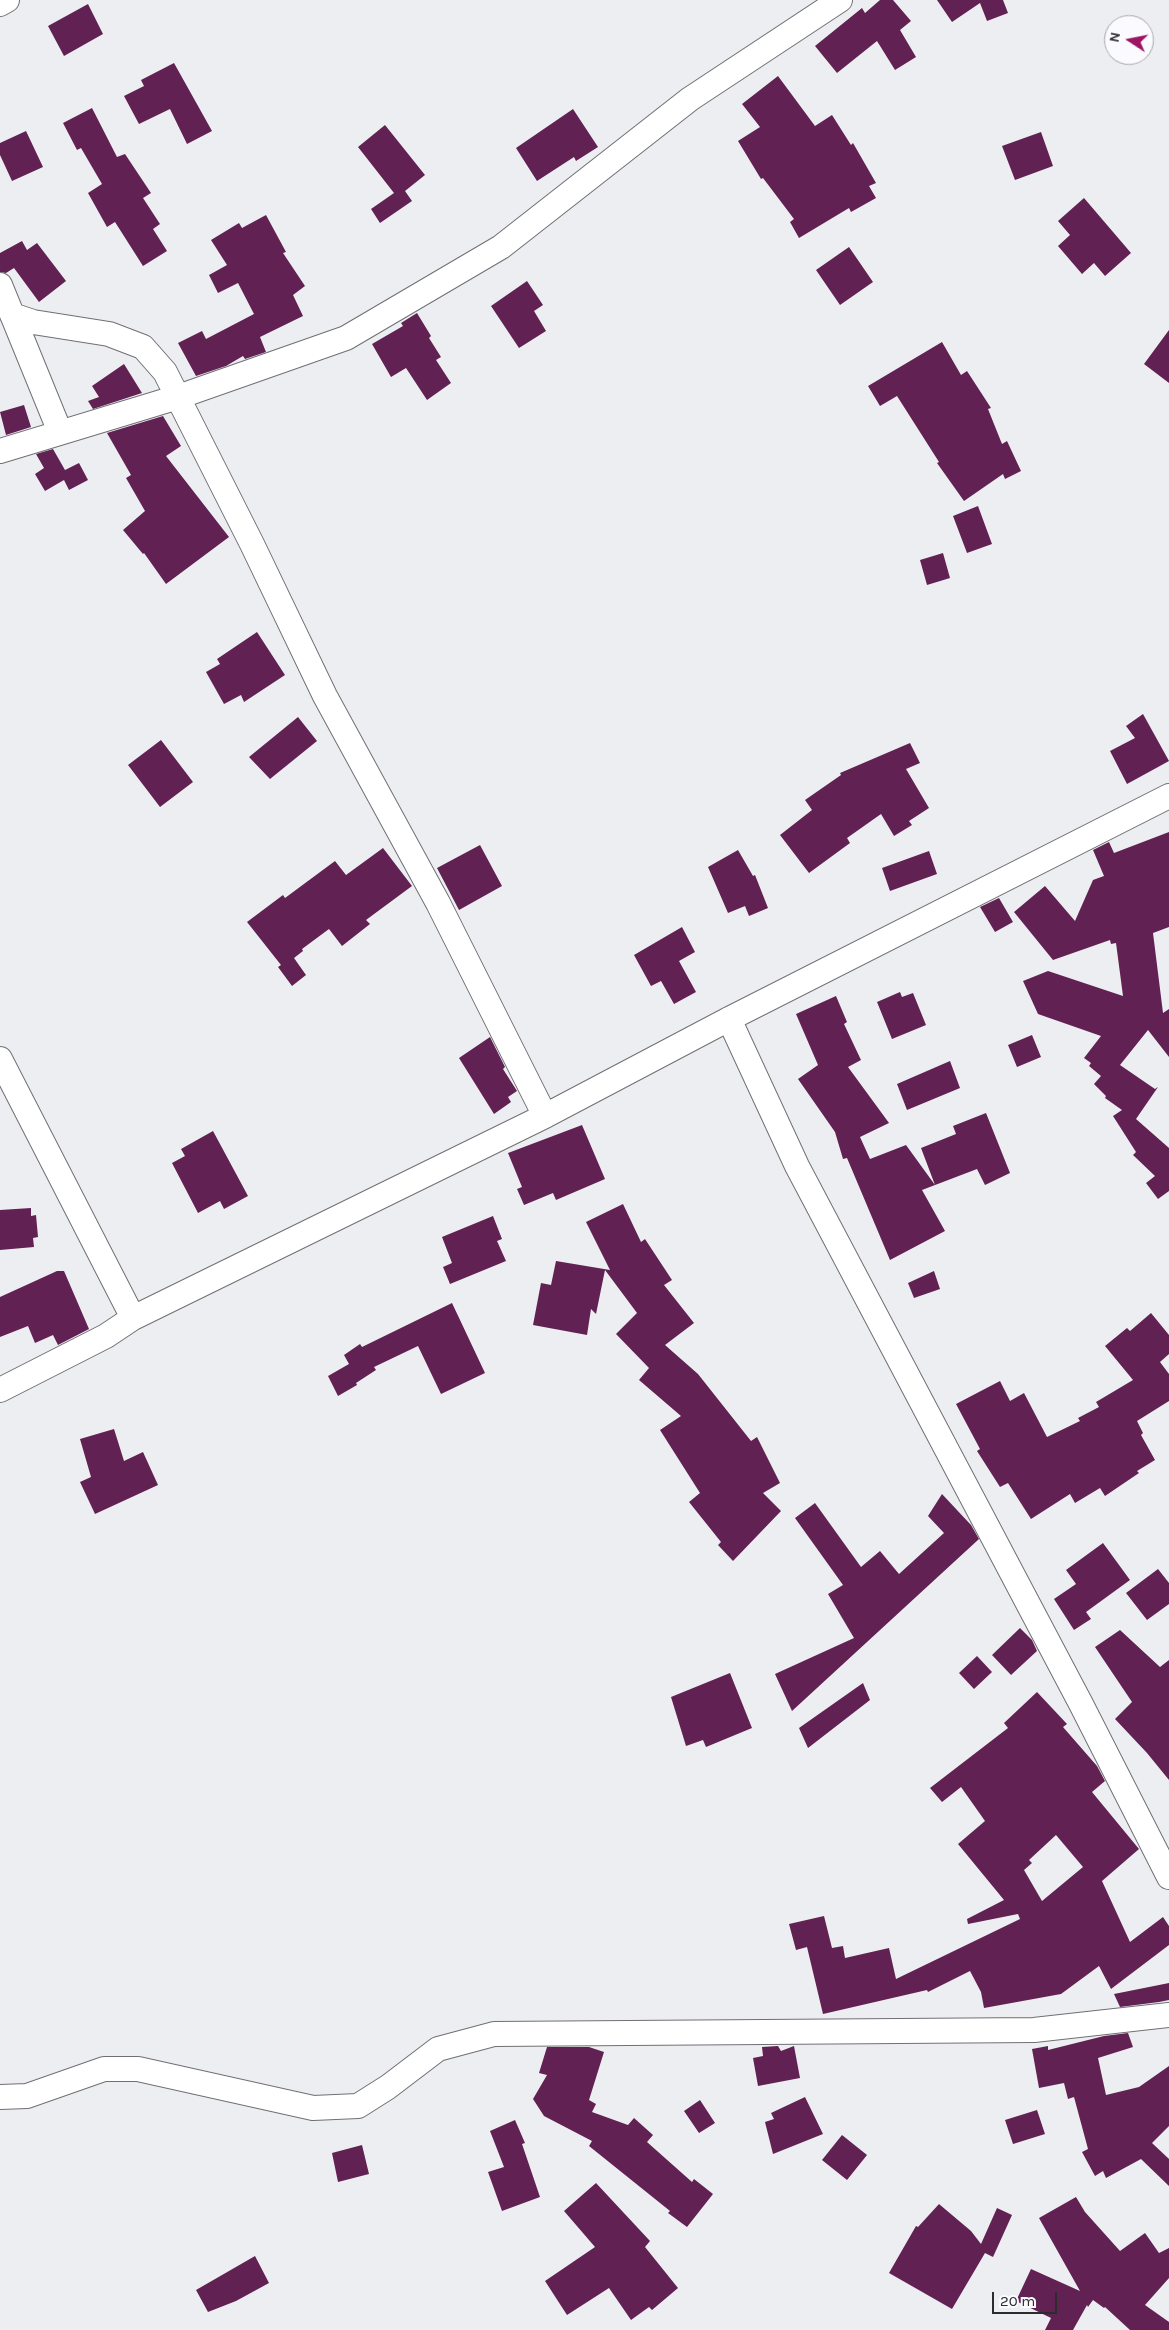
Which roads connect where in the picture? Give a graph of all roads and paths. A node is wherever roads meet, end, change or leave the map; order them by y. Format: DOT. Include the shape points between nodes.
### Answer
graph roads {
  1 [pos="7,0"];
  2 [pos="840,0"];
  3 [pos="0,4"];
  4 [pos="0,285"];
  5 [pos="12,315"];
  6 [pos="178,398"];
  7 [pos="60,432"];
  8 [pos="0,451"];
  9 [pos="1169,796"];
  10 [pos="729,1019"];
  11 [pos="0,1059"];
  12 [pos="545,1116"];
  13 [pos="133,1318"];
  14 [pos="0,1390"];
  15 [pos="1169,1877"];
  16 [pos="1169,2015"];
  17 [pos="0,2096"];
  1 -- 3 [label="street"];
  2 -- 6 [label="street" via="690,99 501,247 346,338"];
  4 -- 5 [label="street"];
  5 -- 6 [label="street" via="33,322 109,334 143,347 165,372"];
  5 -- 7 [label="street"];
  6 -- 7 [label="street"];
  6 -- 12 [label="street" via="325,696 438,903"];
  7 -- 8 [label="street"];
  9 -- 10 [label="street"];
  10 -- 12 [label="street"];
  10 -- 15 [label="street" via="797,1166 1082,1704"];
  11 -- 13 [label="street"];
  12 -- 13 [label="street"];
  13 -- 14 [label="street" via="106,1336"];
  16 -- 17 [label="street" via="1034,2030 494,2034 438,2049 358,2106 313,2108 130,2069 104,2069 27,2096"];
}
